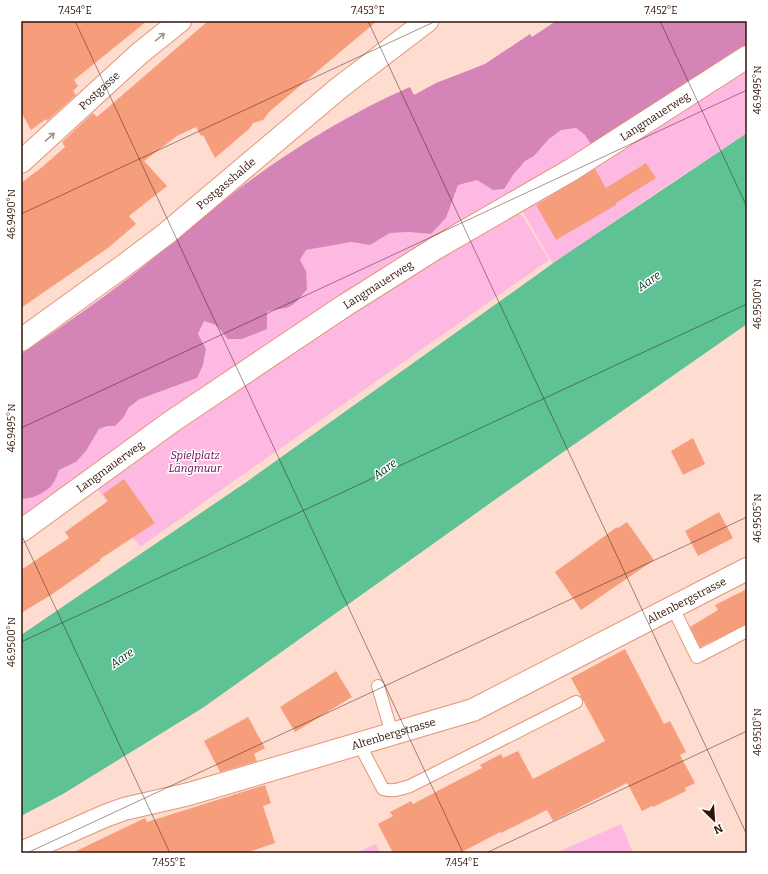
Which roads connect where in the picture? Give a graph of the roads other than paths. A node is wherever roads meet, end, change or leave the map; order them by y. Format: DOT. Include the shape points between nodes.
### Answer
graph roads {
  1 [pos="180,21"];
  2 [pos="426,21"];
  3 [pos="747,57"];
  4 [pos="21,162"];
  5 [pos="21,340"];
  6 [pos="21,531"];
  7 [pos="747,569"];
  8 [pos="673,608"];
  9 [pos="747,632"];
  10 [pos="378,686"];
  11 [pos="576,702"];
  12 [pos="392,734"];
  13 [pos="361,744"];
  14 [pos="21,853"];
  4 -- 1 [label="street, Postgasse, one-way" via="140,53"];
  2 -- 5 [label="street, Postgasshalde" via="339,88 161,237"];
  3 -- 6 [label="street, Langmauerweg" via="571,170 436,248 344,306 171,422"];
  7 -- 8 [label="street, Altenbergstrasse"];
  8 -- 9 [label="lane" via="697,657"];
  8 -- 12 [label="street, Altenbergstrasse" via="486,705"];
  10 -- 12 [label="lane"];
  11 -- 13 [label="lane" via="410,786 391,791 384,789"];
  12 -- 13 [label="street, Altenbergstrasse"];
  13 -- 14 [label="street, Altenbergstrasse" via="105,816"];
}
